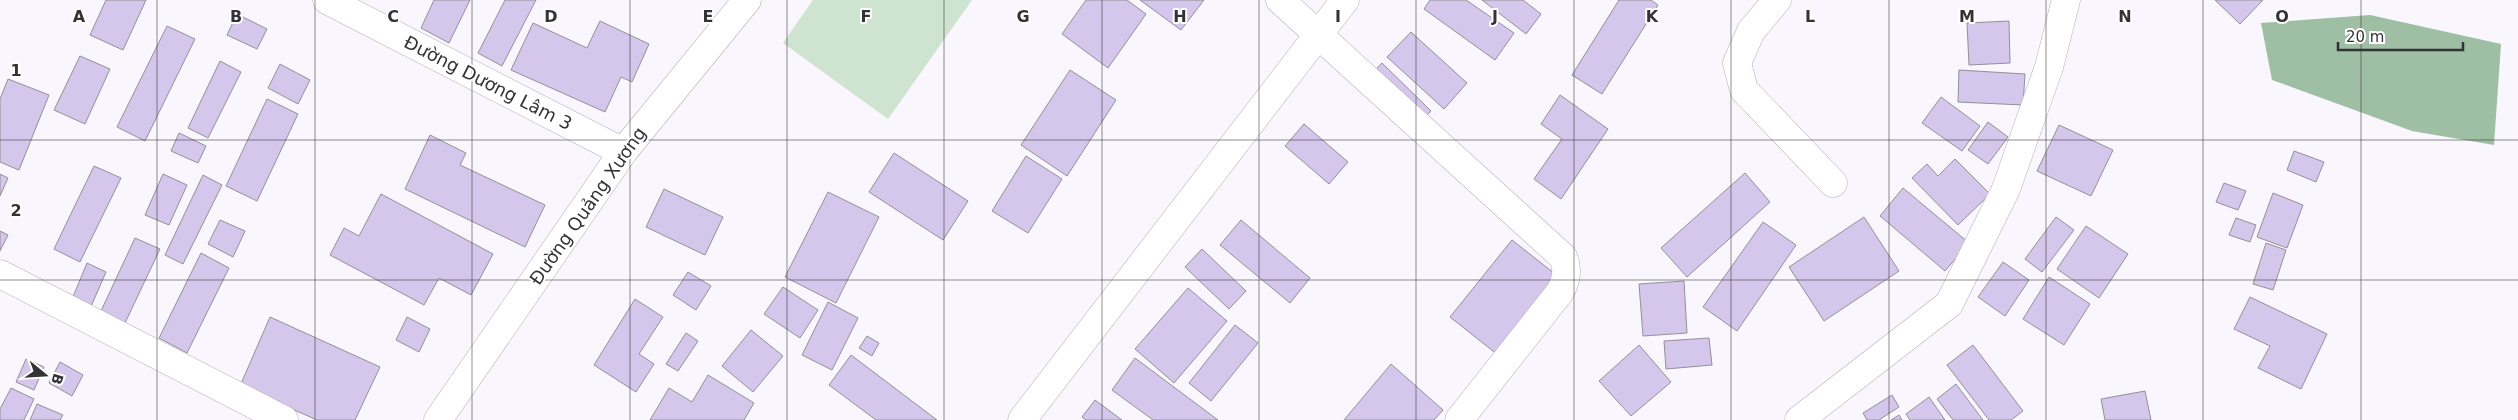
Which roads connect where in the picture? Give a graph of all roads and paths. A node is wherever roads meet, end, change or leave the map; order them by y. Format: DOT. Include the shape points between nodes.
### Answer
graph roads {
  1 [pos="327,0"];
  2 [pos="747,0"];
  3 [pos="1280,0"];
  4 [pos="1345,0"];
  5 [pos="1776,0"];
  6 [pos="2066,0"];
  7 [pos="1318,34"];
  8 [pos="623,152"];
  9 [pos="1833,183"];
  10 [pos="0,274"];
  11 [pos="284,420"];
  12 [pos="438,420"];
  13 [pos="1022,420"];
  14 [pos="1459,420"];
  15 [pos="1799,420"];
  1 -- 8 [label="street, Đường Dương Lâm 3"];
  2 -- 8 [label="street, Đường Quảng Xương"];
  3 -- 7 [label="street"];
  4 -- 7 [label="street"];
  5 -- 9 [label="street" via="1750,31 1737,62 1744,90"];
  6 -- 15 [label="street" via="2049,68 2006,189 1949,304"];
  7 -- 13 [label="street"];
  7 -- 14 [label="street" via="1563,257 1566,264 1565,283 1560,292"];
  8 -- 12 [label="street, Đường Quảng Xương"];
  10 -- 11 [label="street"];
}
